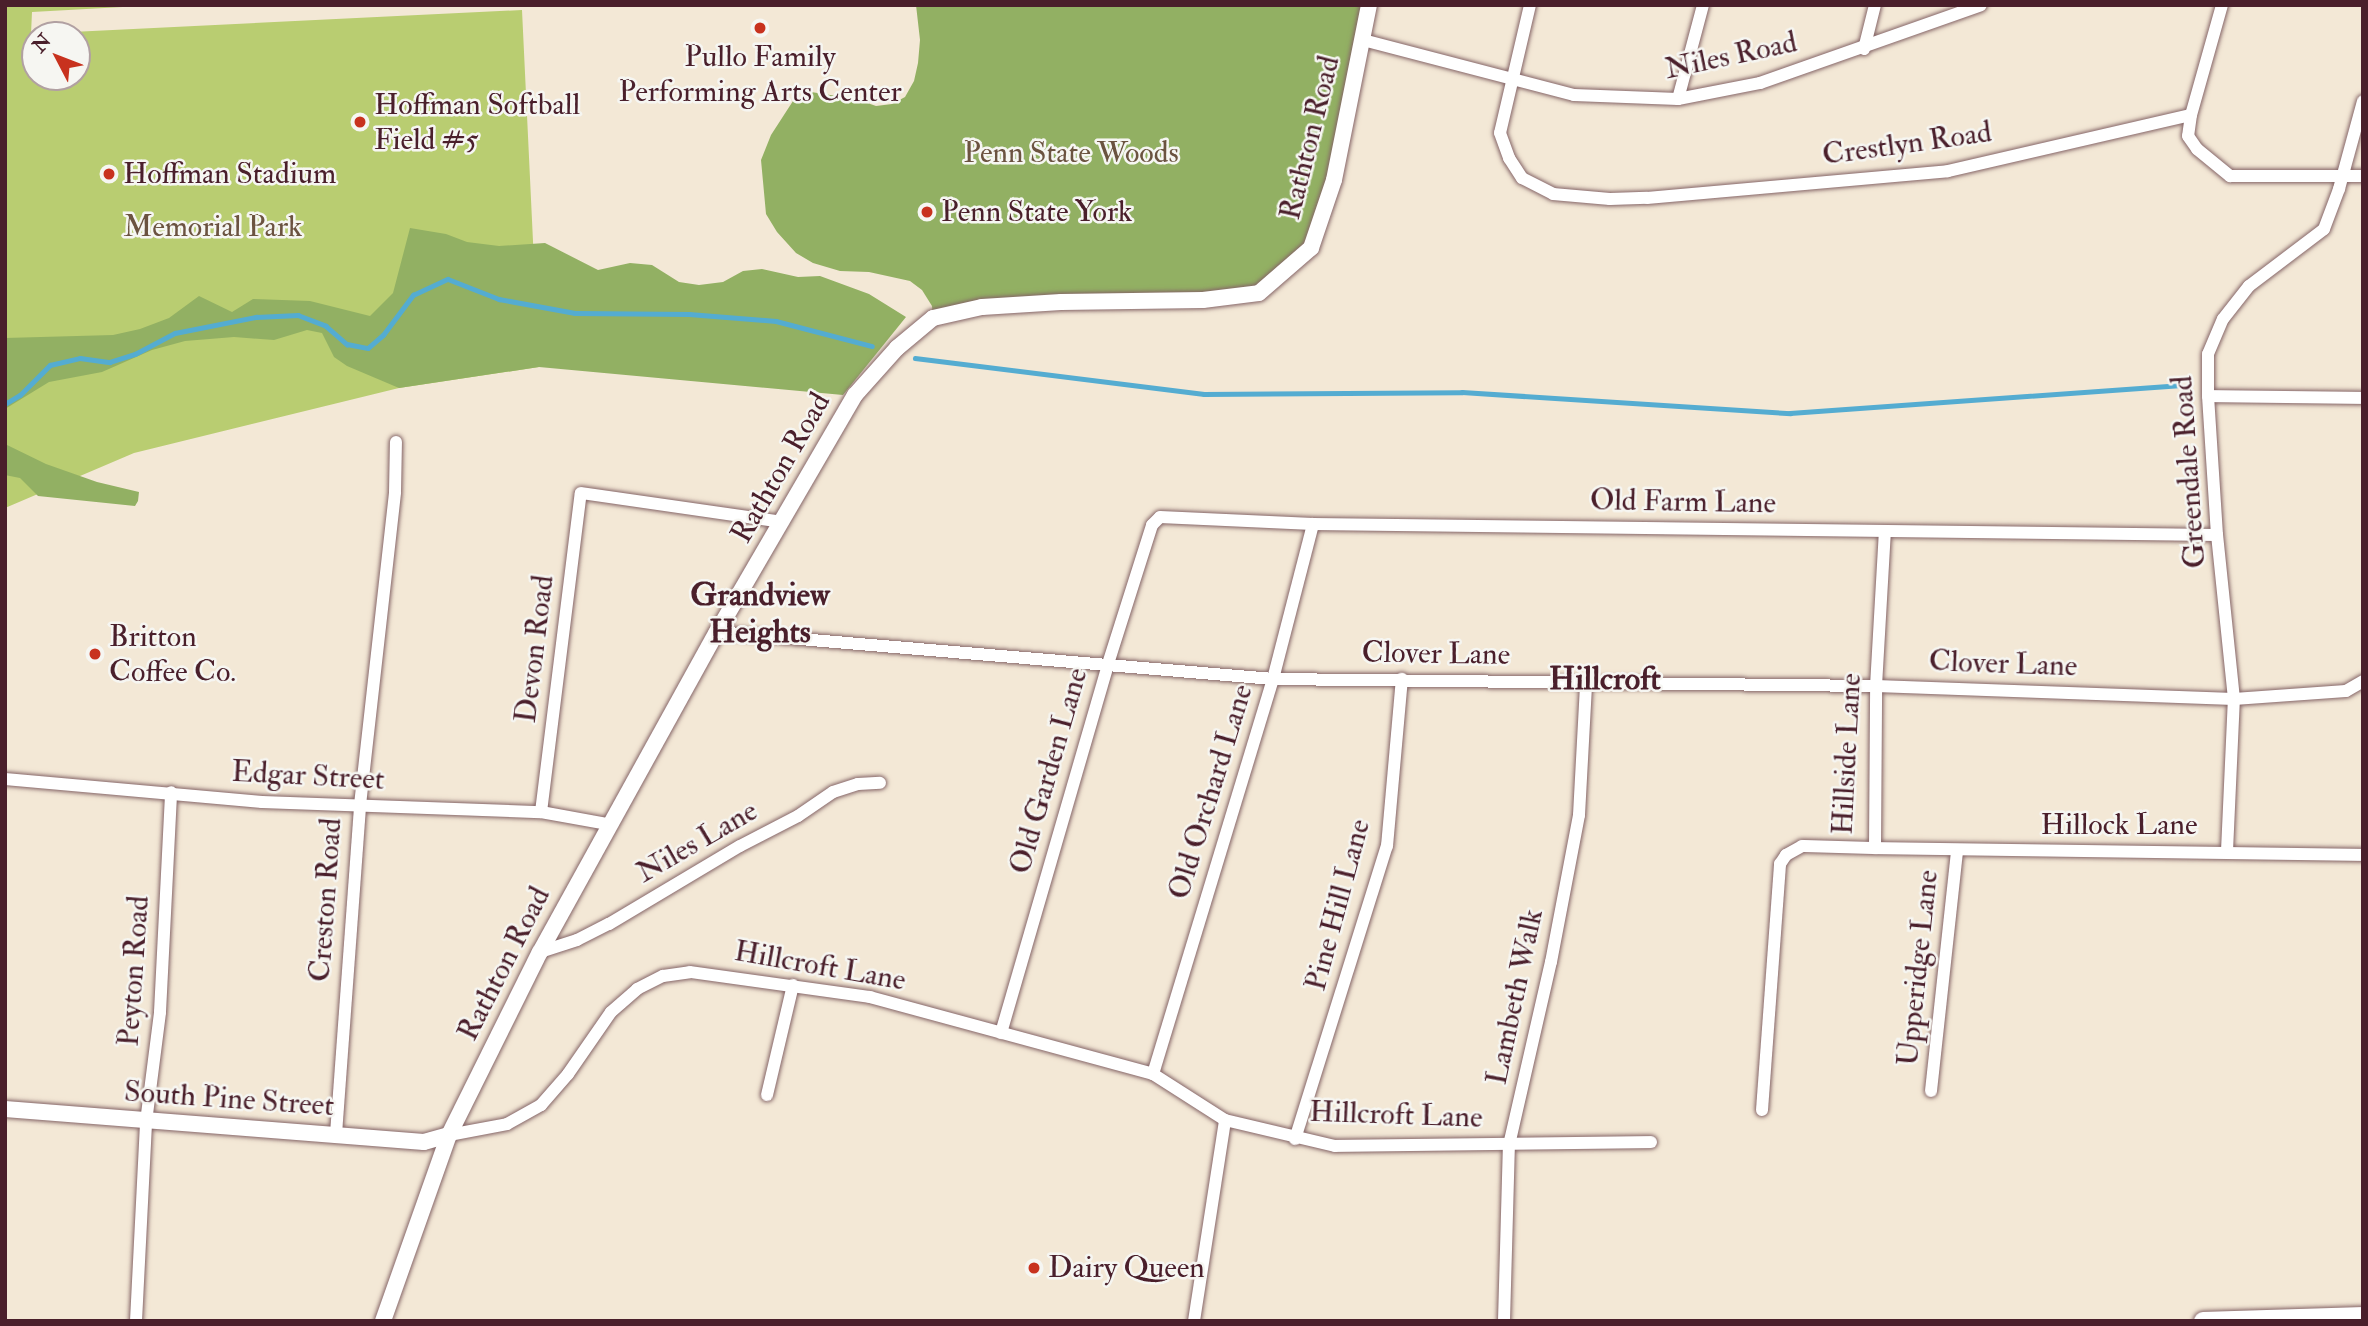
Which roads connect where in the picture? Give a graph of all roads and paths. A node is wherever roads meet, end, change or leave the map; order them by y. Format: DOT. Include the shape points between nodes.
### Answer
graph roads {
  1 [pos="1369,5"];
  2 [pos="1530,5"];
  3 [pos="1703,5"];
  4 [pos="1875,5"];
  5 [pos="1981,5"];
  6 [pos="2221,5"];
  7 [pos="1363,40"];
  8 [pos="1864,49"];
  9 [pos="1510,80"];
  10 [pos="1678,99"];
  11 [pos="2363,101"];
  12 [pos="2191,115"];
  13 [pos="2363,176"];
  14 [pos="2342,177"];
  15 [pos="2207,396"];
  16 [pos="2363,398"];
  17 [pos="396,442"];
  18 [pos="782,522"];
  19 [pos="1313,524"];
  20 [pos="1152,525"];
  21 [pos="1885,531"];
  22 [pos="2217,535"];
  23 [pos="717,632"];
  24 [pos="1107,667"];
  25 [pos="1402,678"];
  26 [pos="1273,679"];
  27 [pos="2363,681"];
  28 [pos="1586,684"];
  29 [pos="1876,686"];
  30 [pos="2234,699"];
  31 [pos="5,779"];
  32 [pos="880,783"];
  33 [pos="171,792"];
  34 [pos="360,805"];
  35 [pos="541,812"];
  36 [pos="608,824"];
  37 [pos="1875,848"];
  38 [pos="1957,850"];
  39 [pos="2227,851"];
  40 [pos="2363,855"];
  41 [pos="540,952"];
  42 [pos="793,985"];
  43 [pos="1001,1033"];
  44 [pos="1153,1074"];
  45 [pos="1931,1091"];
  46 [pos="767,1095"];
  47 [pos="5,1109"];
  48 [pos="1762,1110"];
  49 [pos="1226,1120"];
  50 [pos="146,1122"];
  51 [pos="336,1134"];
  52 [pos="449,1135"];
  53 [pos="1295,1139"];
  54 [pos="1651,1142"];
  55 [pos="1509,1145"];
  56 [pos="2363,1316"];
  57 [pos="136,1321"];
  58 [pos="383,1321"];
  59 [pos="1194,1321"];
  60 [pos="1504,1321"];
  61 [pos="2203,1321"];
  1 -- 7 [label="street, Rathton Road"];
  2 -- 9 [label="street, Crestlyn Road"];
  3 -- 10 [label="street"];
  4 -- 8 [label="street"];
  5 -- 8 [label="street, Niles Road"];
  6 -- 12 [label="street"];
  7 -- 9 [label="street, Niles Road"];
  7 -- 18 [label="street, Rathton Road" via="1334,180 1311,248 1259,293 1203,300 982,307 933,318 897,348 855,395"];
  8 -- 10 [label="street, Niles Road" via="1760,83"];
  9 -- 10 [label="street, Niles Road" via="1574,95"];
  9 -- 12 [label="street, Crestlyn Road" via="1500,133 1522,178 1553,194 1610,199 1948,171"];
  11 -- 14 [label="street, Greendale Road"];
  12 -- 14 [label="street" via="2188,136 2196,149 2231,176"];
  13 -- 14 [label="street"];
  14 -- 15 [label="street, Greendale Road" via="2324,229 2257,278 2223,318 2208,354"];
  15 -- 16 [label="street"];
  15 -- 22 [label="street, Greendale Road"];
  17 -- 34 [label="street, Creston Road" via="395,492"];
  18 -- 23 [label="street, Rathton Road"];
  18 -- 35 [label="street, Devon Road" via="581,493"];
  19 -- 20 [label="street, Old Farm Lane" via="1160,517"];
  19 -- 21 [label="street, Old Farm Lane"];
  19 -- 26 [label="street, Old Orchard Lane"];
  20 -- 24 [label="street, Old Garden Lane"];
  21 -- 22 [label="street, Old Farm Lane"];
  21 -- 29 [label="street, Hillside Lane"];
  22 -- 30 [label="street, Greendale Road"];
  23 -- 24 [label="street, Clover Lane"];
  23 -- 36 [label="street, Rathton Road"];
  24 -- 26 [label="street, Clover Lane"];
  24 -- 43 [label="street, Old Garden Lane"];
  25 -- 26 [label="street, Clover Lane"];
  25 -- 28 [label="street, Clover Lane"];
  25 -- 53 [label="street, Pine Hill Lane" via="1387,846"];
  26 -- 44 [label="street, Old Orchard Lane"];
  27 -- 30 [label="street, Clover Lane" via="2346,691"];
  28 -- 29 [label="street, Clover Lane"];
  28 -- 55 [label="street, Lambeth Walk" via="1579,815"];
  29 -- 30 [label="street, Clover Lane"];
  29 -- 37 [label="street, Hillside Lane"];
  30 -- 39 [label="street, Greendale Road"];
  31 -- 33 [label="street, Edgar Street"];
  32 -- 41 [label="street, Niles Lane" via="833,792 609,924"];
  33 -- 34 [label="street, Edgar Street" via="262,802"];
  33 -- 50 [label="street, Peyton Road" via="160,1012"];
  34 -- 35 [label="street, Edgar Street"];
  34 -- 51 [label="street, Creston Road"];
  35 -- 36 [label="street, Edgar Street"];
  36 -- 41 [label="street, Rathton Road"];
  37 -- 38 [label="street, Hillock Lane"];
  37 -- 48 [label="street, Hillside Lane" via="1802,846 1780,864"];
  38 -- 39 [label="street, Hillock Lane"];
  38 -- 45 [label="street, Upperidge Lane"];
  39 -- 40 [label="street, Hillock Lane"];
  41 -- 52 [label="street, Rathton Road"];
  42 -- 43 [label="street, Hillcroft Lane" via="870,997"];
  42 -- 46 [label="street"];
  42 -- 52 [label="street, Hillcroft Lane" via="690,972 663,976 637,989 611,1012 541,1105 507,1124"];
  43 -- 44 [label="street, Hillcroft Lane"];
  44 -- 49 [label="street, Hillcroft Lane"];
  47 -- 50 [label="street, South Pine Street"];
  49 -- 53 [label="street, Hillcroft Lane"];
  49 -- 59 [label="street"];
  50 -- 51 [label="street, South Pine Street"];
  50 -- 57 [label="street, Peyton Road"];
  51 -- 52 [label="street, South Pine Street" via="424,1142"];
  52 -- 58 [label="street, Rathton Road"];
  53 -- 55 [label="street, Hillcroft Lane" via="1335,1146"];
  54 -- 55 [label="street, Hillcroft Lane"];
  55 -- 60 [label="street, Lambeth Walk"];
  56 -- 61 [label="main road"];
}
